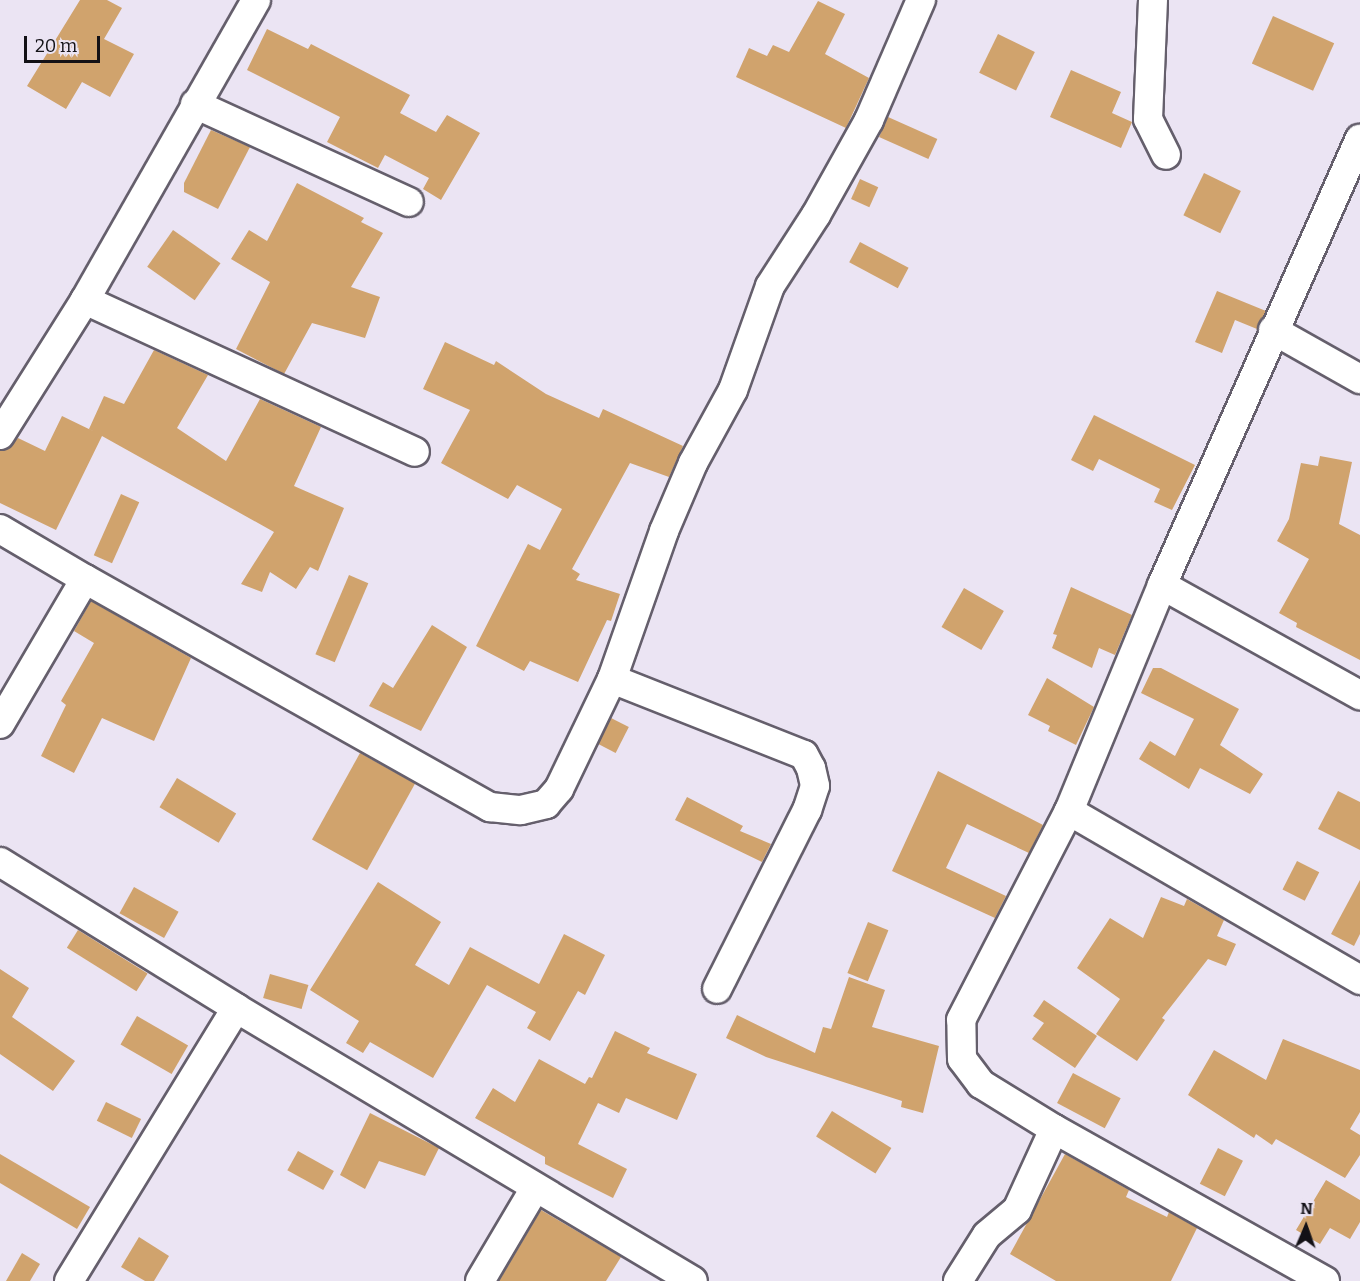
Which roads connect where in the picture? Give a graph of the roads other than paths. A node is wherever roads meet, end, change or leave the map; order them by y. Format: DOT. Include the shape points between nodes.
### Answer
graph roads {
  1 [pos="256,0"];
  2 [pos="921,0"];
  3 [pos="1153,0"];
  4 [pos="195,104"];
  5 [pos="1360,139"];
  6 [pos="1166,155"];
  7 [pos="409,202"];
  8 [pos="85,300"];
  9 [pos="1273,330"];
  10 [pos="1360,379"];
  11 [pos="0,435"];
  12 [pos="415,452"];
  13 [pos="0,529"];
  14 [pos="86,579"];
  15 [pos="1162,585"];
  16 [pos="612,679"];
  17 [pos="1360,695"];
  18 [pos="0,724"];
  19 [pos="1069,811"];
  20 [pos="0,862"];
  21 [pos="1360,980"];
  22 [pos="717,988"];
  23 [pos="236,1008"];
  24 [pos="1054,1129"];
  25 [pos="535,1188"];
  26 [pos="69,1281"];
  27 [pos="480,1281"];
  28 [pos="693,1281"];
  29 [pos="958,1281"];
  30 [pos="1325,1281"];
  1 -- 4 [label="street"];
  2 -- 16 [label="street" via="869,120 816,215 770,286 733,390 693,463 664,531"];
  3 -- 6 [label="street" via="1148,119"];
  4 -- 7 [label="street"];
  4 -- 8 [label="street"];
  5 -- 9 [label="street"];
  8 -- 11 [label="street"];
  8 -- 12 [label="street"];
  9 -- 10 [label="street"];
  9 -- 15 [label="street"];
  13 -- 14 [label="street"];
  14 -- 16 [label="street" via="489,807 521,810 546,804 559,789"];
  14 -- 18 [label="street"];
  15 -- 17 [label="street"];
  15 -- 19 [label="street"];
  16 -- 22 [label="street" via="804,755 812,768 815,786 807,810"];
  19 -- 21 [label="street"];
  19 -- 24 [label="street" via="961,1020 962,1059 981,1084"];
  20 -- 23 [label="street"];
  23 -- 25 [label="street"];
  23 -- 26 [label="street"];
  24 -- 29 [label="street" via="1017,1210 987,1235"];
  24 -- 30 [label="street"];
  25 -- 27 [label="street"];
  25 -- 28 [label="street"];
}
